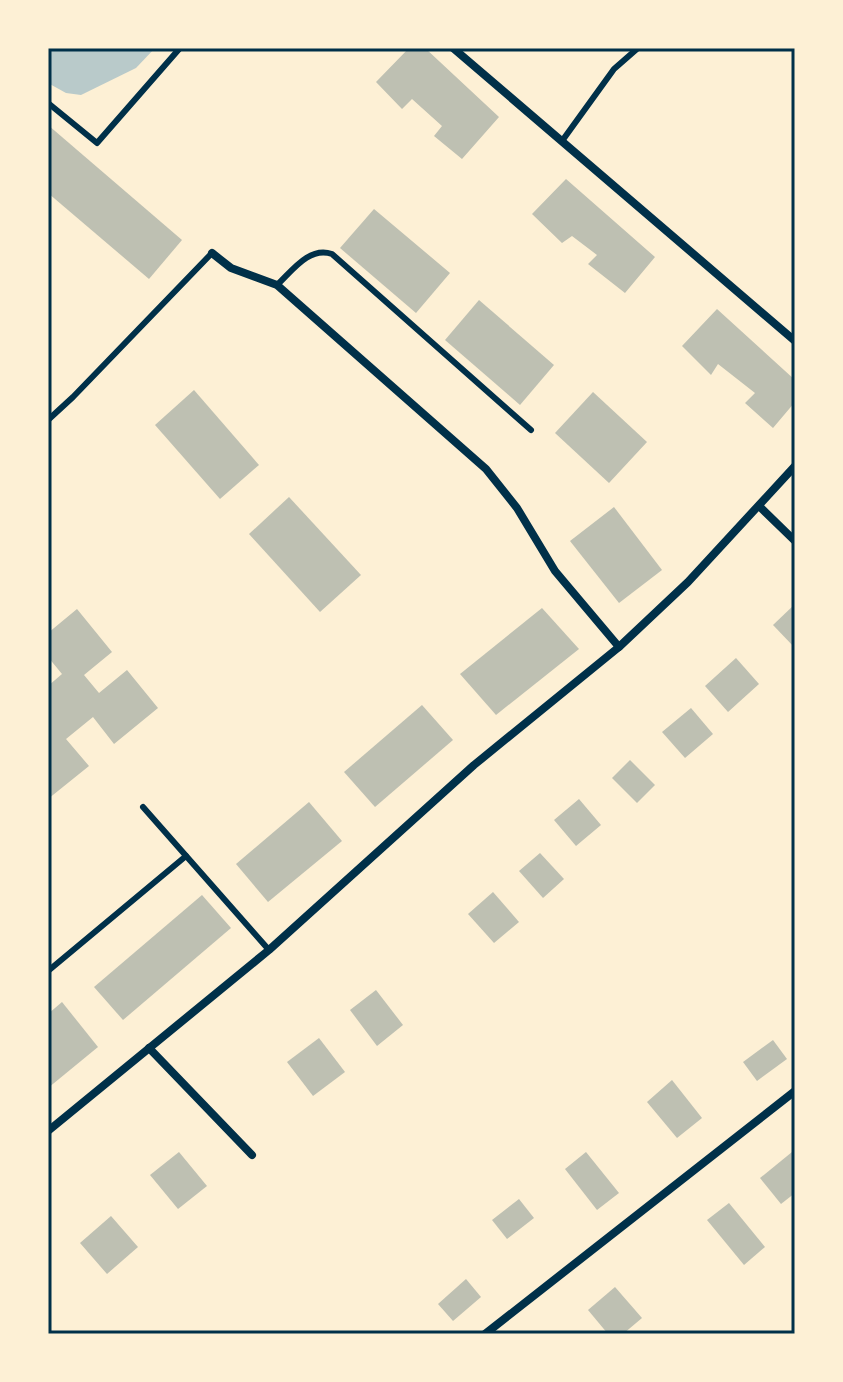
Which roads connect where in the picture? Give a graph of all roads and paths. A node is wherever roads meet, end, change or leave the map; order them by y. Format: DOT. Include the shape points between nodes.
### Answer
graph roads {
  1 [pos="180,48"];
  2 [pos="453,48"];
  3 [pos="638,48"];
  4 [pos="48,103"];
  5 [pos="562,141"];
  6 [pos="212,253"];
  7 [pos="277,285"];
  8 [pos="795,341"];
  9 [pos="48,420"];
  10 [pos="531,430"];
  11 [pos="795,466"];
  12 [pos="759,506"];
  13 [pos="795,541"];
  14 [pos="619,647"];
  15 [pos="143,807"];
  16 [pos="186,856"];
  17 [pos="269,950"];
  18 [pos="48,971"];
  19 [pos="149,1048"];
  20 [pos="795,1091"];
  21 [pos="48,1131"];
  22 [pos="252,1155"];
  23 [pos="485,1334"];
  1 -- 4 [label="lane" via="97,143"];
  2 -- 5 [label="street"];
  3 -- 5 [label="lane" via="614,69"];
  5 -- 8 [label="street"];
  6 -- 7 [label="street" via="231,268"];
  6 -- 9 [label="lane"];
  7 -- 10 [label="lane" via="308,256 322,250 332,254"];
  7 -- 14 [label="street" via="486,469 555,571"];
  11 -- 12 [label="street"];
  12 -- 13 [label="street"];
  12 -- 14 [label="street"];
  14 -- 17 [label="street" via="474,765"];
  15 -- 16 [label="lane"];
  16 -- 17 [label="lane"];
  16 -- 18 [label="lane"];
  17 -- 19 [label="street"];
  19 -- 21 [label="street"];
  19 -- 22 [label="street"];
  20 -- 23 [label="street"];
}
